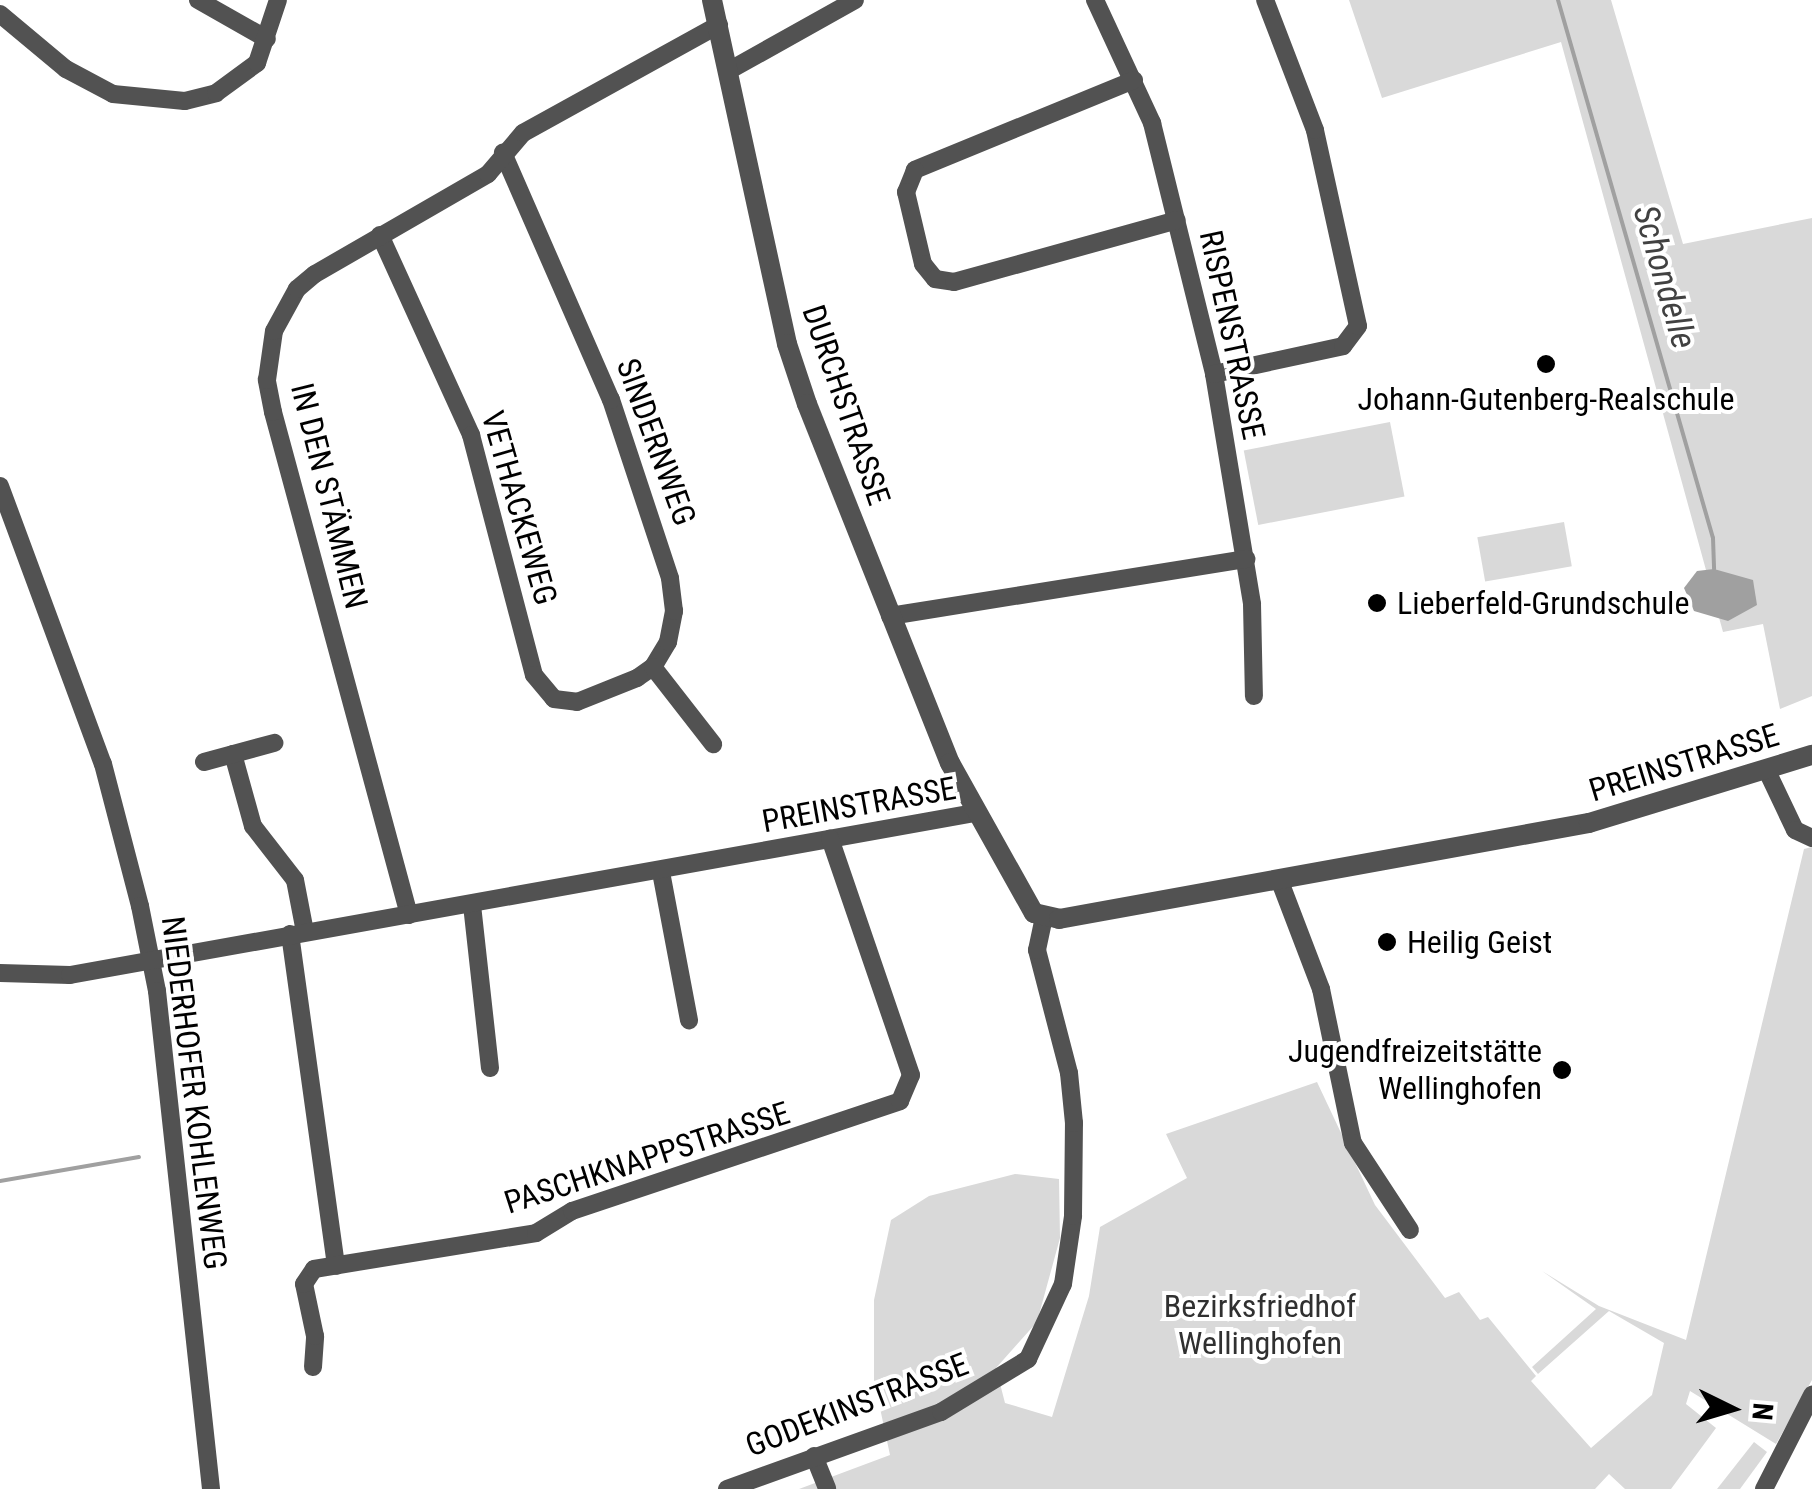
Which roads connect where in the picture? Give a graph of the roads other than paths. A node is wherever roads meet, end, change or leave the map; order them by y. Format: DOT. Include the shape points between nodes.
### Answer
graph roads {
  1 [pos="198,0"];
  2 [pos="278,0"];
  3 [pos="712,0"];
  4 [pos="855,0"];
  5 [pos="1095,0"];
  6 [pos="1265,0"];
  7 [pos="0,14"];
  8 [pos="718,25"];
  9 [pos="267,40"];
  10 [pos="730,70"];
  11 [pos="1134,80"];
  12 [pos="503,153"];
  13 [pos="1177,220"];
  14 [pos="380,235"];
  15 [pos="1214,374"];
  16 [pos="0,486"];
  17 [pos="1246,559"];
  18 [pos="890,616"];
  19 [pos="653,667"];
  20 [pos="1254,696"];
  21 [pos="274,743"];
  22 [pos="712,744"];
  23 [pos="233,754"];
  24 [pos="1812,755"];
  25 [pos="204,762"];
  26 [pos="1767,772"];
  27 [pos="974,813"];
  28 [pos="1812,838"];
  29 [pos="830,840"];
  30 [pos="661,872"];
  31 [pos="1279,879"];
  32 [pos="472,904"];
  33 [pos="408,915"];
  34 [pos="1044,918"];
  35 [pos="297,933"];
  36 [pos="151,960"];
  37 [pos="0,973"];
  38 [pos="690,1020"];
  39 [pos="490,1068"];
  40 [pos="1410,1230"];
  41 [pos="336,1266"];
  42 [pos="312,1368"];
  43 [pos="1809,1403"];
  44 [pos="814,1456"];
  45 [pos="210,1489"];
  46 [pos="727,1489"];
  47 [pos="827,1489"];
  48 [pos="1764,1489"];
  1 -- 9 [label="street"];
  2 -- 9 [label="street"];
  3 -- 8 [label="street, DURCHSTRASSE"];
  4 -- 10 [label="street"];
  5 -- 11 [label="street, RISPENSTRASSE"];
  6 -- 15 [label="street" via="1319,144 1358,326 1343,346"];
  7 -- 9 [label="street" via="66,69 113,94 147,102 216,93 241,79"];
  8 -- 10 [label="street, DURCHSTRASSE"];
  8 -- 12 [label="street, IN DEN STÄMMEN" via="523,133"];
  10 -- 18 [label="street, DURCHSTRASSE" via="787,344"];
  11 -- 13 [label="street, RISPENSTRASSE"];
  11 -- 13 [label="street" via="915,170 906,192 923,264 935,278 954,282"];
  12 -- 14 [label="street, IN DEN STÄMMEN" via="488,174"];
  12 -- 19 [label="street, SINDERNWEG" via="612,400 670,578 674,611"];
  13 -- 15 [label="street, RISPENSTRASSE"];
  14 -- 19 [label="street, VETHACKEWEG" via="471,435 534,675 554,699 577,702"];
  14 -- 33 [label="street, IN DEN STÄMMEN" via="297,289 274,331 267,380"];
  15 -- 17 [label="street, RISPENSTRASSE"];
  16 -- 36 [label="street, NIEDERHOFER KOHLENWEG" via="103,764"];
  17 -- 18 [label="street"];
  17 -- 20 [label="street, RISPENSTRASSE"];
  18 -- 27 [label="street, DURCHSTRASSE"];
  19 -- 22 [label="street"];
  21 -- 23 [label="street"];
  23 -- 25 [label="street"];
  23 -- 35 [label="street" via="253,826 295,880"];
  24 -- 26 [label="street, PREINSTRASSE"];
  26 -- 28 [label="street" via="1795,830"];
  26 -- 31 [label="street, PREINSTRASSE" via="1589,823"];
  27 -- 29 [label="street, PREINSTRASSE"];
  27 -- 34 [label="street, PREINSTRASSE" via="1027,903"];
  29 -- 30 [label="street, PREINSTRASSE"];
  29 -- 41 [label="street, PASCHKNAPPSTRASSE" via="911,1074 900,1101 556,1217 536,1233"];
  30 -- 32 [label="street, PREINSTRASSE"];
  30 -- 38 [label="street"];
  31 -- 34 [label="street, PREINSTRASSE"];
  31 -- 40 [label="street" via="1320,990 1354,1143"];
  32 -- 33 [label="street, PREINSTRASSE"];
  32 -- 39 [label="street"];
  33 -- 35 [label="street, PREINSTRASSE"];
  34 -- 44 [label="street, GODEKINSTRASSE" via="1038,950 1074,1123 1063,1284 1028,1359 975,1397"];
  35 -- 36 [label="street, PREINSTRASSE"];
  35 -- 41 [label="street"];
  36 -- 37 [label="street, PREINSTRASSE" via="44,979"];
  36 -- 45 [label="street, NIEDERHOFER KOHLENWEG"];
  41 -- 42 [label="street" via="314,1269 304,1284 315,1336"];
  43 -- 48 [label="street"];
  44 -- 46 [label="street, GODEKINSTRASSE"];
  44 -- 47 [label="street"];
}
